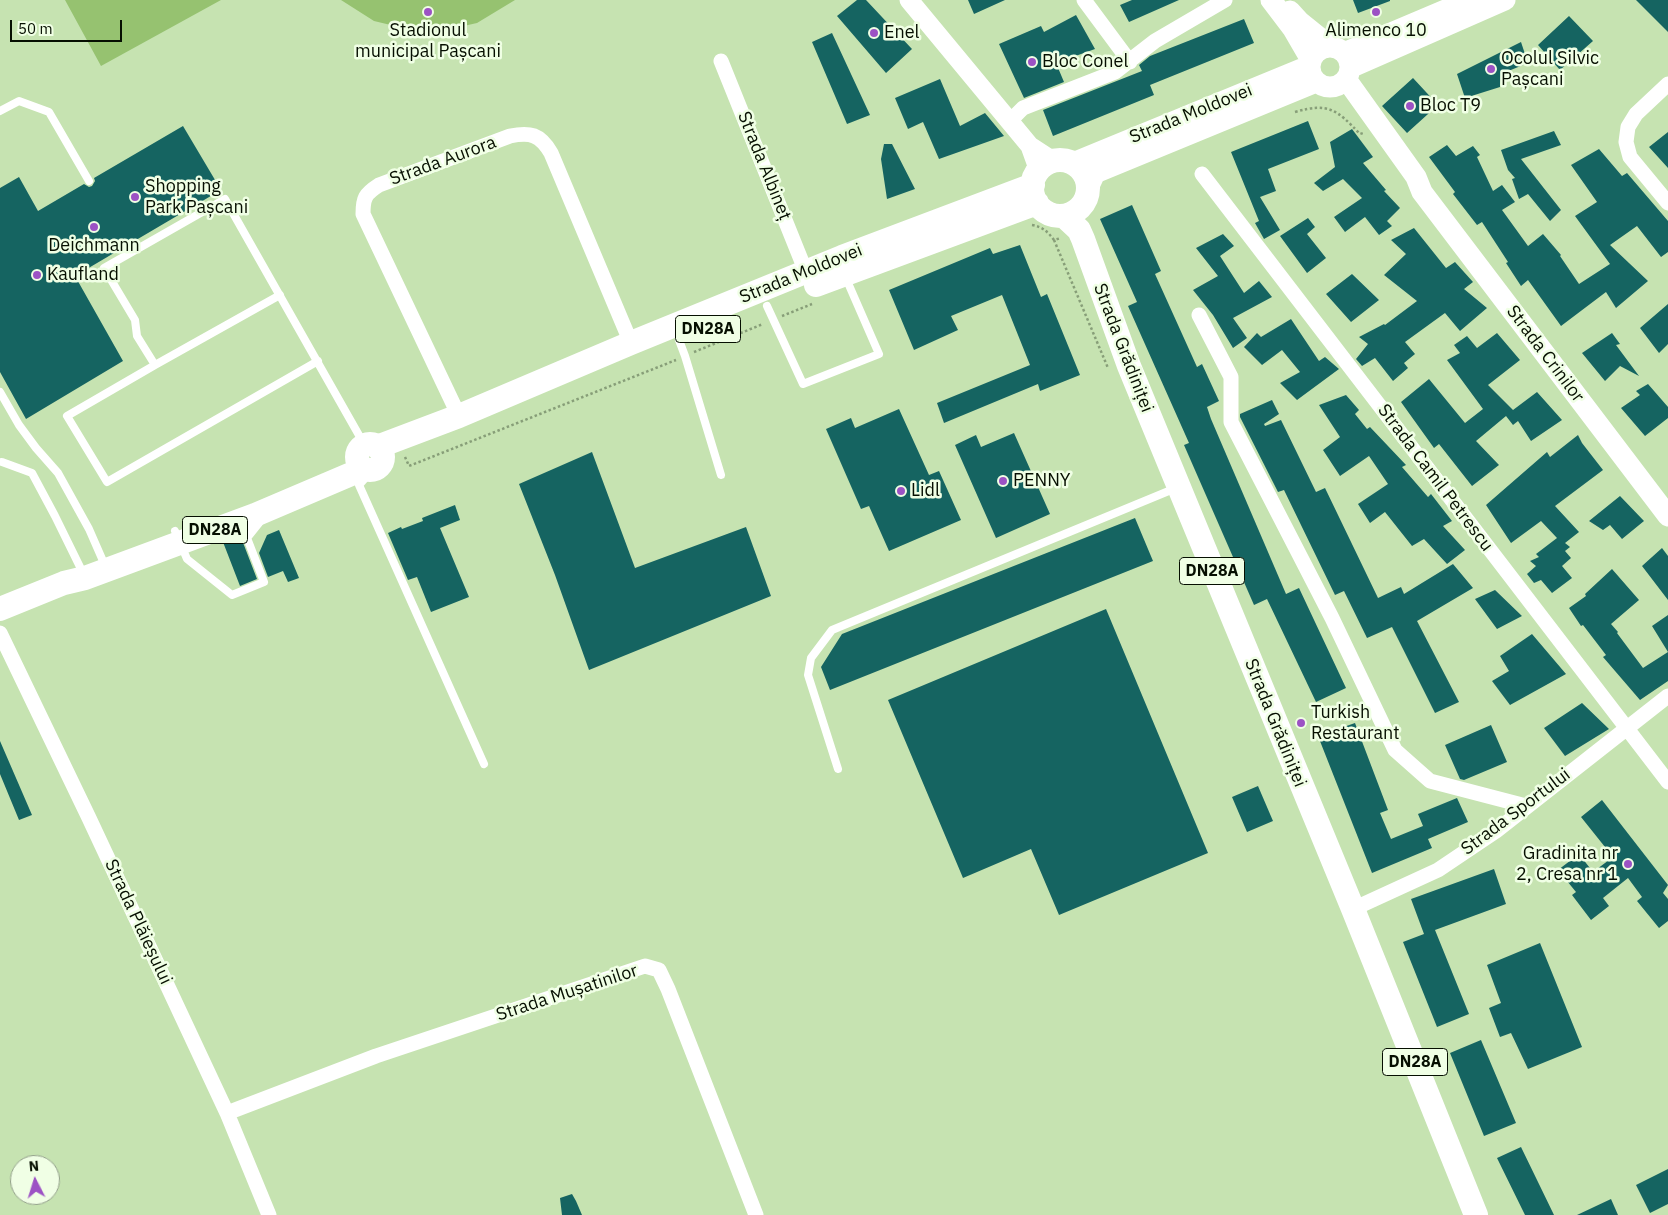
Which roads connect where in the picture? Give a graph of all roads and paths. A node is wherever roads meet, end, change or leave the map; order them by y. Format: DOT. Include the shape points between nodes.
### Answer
graph roads {
  1 [pos="909,0"];
  2 [pos="1084,0"];
  3 [pos="1225,0"];
  4 [pos="1271,0"];
  5 [pos="1280,0"];
  6 [pos="1469,0"];
  7 [pos="1505,0"];
  8 [pos="721,61"];
  9 [pos="1130,62"];
  10 [pos="1330,68"];
  11 [pos="1668,84"];
  12 [pos="0,111"];
  13 [pos="1293,112"];
  14 [pos="1010,120"];
  15 [pos="1368,130"];
  16 [pos="1202,174"];
  17 [pos="1047,177"];
  18 [pos="89,181"];
  19 [pos="1422,192"];
  20 [pos="1668,203"];
  21 [pos="1075,215"];
  22 [pos="1024,224"];
  23 [pos="1054,240"];
  24 [pos="806,272"];
  25 [pos="844,274"];
  26 [pos="280,295"];
  27 [pos="816,302"];
  28 [pos="770,312"];
  29 [pos="1199,315"];
  30 [pos="631,343"];
  31 [pos="682,348"];
  32 [pos="318,362"];
  33 [pos="155,366"];
  34 [pos="1110,374"];
  35 [pos="0,392"];
  36 [pos="459,416"];
  37 [pos="370,457"];
  38 [pos="2,462"];
  39 [pos="722,476"];
  40 [pos="1178,487"];
  41 [pos="255,515"];
  42 [pos="1668,516"];
  43 [pos="178,537"];
  44 [pos="103,561"];
  45 [pos="73,577"];
  46 [pos="0,609"];
  47 [pos="0,633"];
  48 [pos="1668,696"];
  49 [pos="1627,728"];
  50 [pos="484,764"];
  51 [pos="838,769"];
  52 [pos="1668,782"];
  53 [pos="1526,806"];
  54 [pos="1353,909"];
  55 [pos="227,1113"];
  56 [pos="269,1215"];
  57 [pos="756,1215"];
  58 [pos="1476,1215"];
  1 -- 14 [label="street"];
  2 -- 9 [label="street"];
  3 -- 9 [label="street" via="1155,41"];
  4 -- 10 [label="main road"];
  5 -- 10 [label="main road" via="1300,22"];
  6 -- 10 [label="main road, Strada Moldovei / DN28A"];
  7 -- 10 [label="main road, Strada Moldovei / DN28A"];
  8 -- 24 [label="street, Strada Albineț"];
  9 -- 14 [label="street" via="1115,72 1023,108"];
  10 -- 15 [label="main road, Strada Crinilor"];
  10 -- 17 [label="main road, Strada Moldovei / DN28A"];
  10 -- 19 [label="main road, Strada Crinilor" via="1416,177"];
  10 -- 21 [label="main road, Strada Moldovei / DN28A" via="1094,173"];
  11 -- 20 [label="street" via="1636,114 1628,127 1626,142 1630,157"];
  12 -- 18 [label="lane" via="19,100 49,112"];
  13 -- 15 [label="path" via="1310,107 1325,108 1341,115 1360,134"];
  14 -- 17 [label="street" via="1030,146"];
  15 -- 19 [label="main road, Strada Crinilor" via="1409,182"];
  16 -- 49 [label="street, Strada Camil Petrescu"];
  17 -- 21 [label="main road" via="1042,209 1050,214"];
  17 -- 21 [label="main road, DN28A" via="1084,174"];
  17 -- 24 [label="main road, Strada Moldovei / DN28A"];
  17 -- 25 [label="main road, Strada Moldovei / DN28A"];
  19 -- 42 [label="main road, Strada Crinilor"];
  21 -- 23 [label="path"];
  21 -- 40 [label="main road, Strada Grădiniței / DN28A" via="1129,366"];
  22 -- 23 [label="path" via="1039,227"];
  23 -- 34 [label="path"];
  24 -- 30 [label="main road, Strada Moldovei / DN28A"];
  25 -- 28 [label="main road, Strada Moldovei / DN28A"];
  25 -- 28 [label="lane" via="878,354 803,384"];
  26 -- 32 [label="lane"];
  26 -- 33 [label="lane"];
  26 -- 33 [label="lane" via="225,198 104,268 135,320 137,336"];
  27 -- 28 [label="path"];
  28 -- 31 [label="main road, Strada Moldovei / DN28A"];
  28 -- 31 [label="path"];
  29 -- 53 [label="street" via="1231,377 1231,422 1332,618 1395,750 1430,781"];
  30 -- 36 [label="main road, Strada Moldovei / DN28A"];
  30 -- 36 [label="street, Strada Aurora" via="551,153 535,136 524,133 510,136 379,185 368,192 363,202 363,214"];
  31 -- 37 [label="main road, Strada Moldovei / DN28A"];
  31 -- 37 [label="path" via="409,466"];
  31 -- 39 [label="lane"];
  32 -- 33 [label="lane" via="107,482 67,416"];
  32 -- 37 [label="lane"];
  35 -- 44 [label="lane" via="19,425 58,473"];
  36 -- 37 [label="main road, Strada Moldovei / DN28A"];
  37 -- 41 [label="main road, Strada Moldovei / DN28A"];
  37 -- 43 [label="main road, Strada Moldovei / DN28A"];
  37 -- 50 [label="lane"];
  38 -- 45 [label="lane" via="32,473 55,516"];
  40 -- 51 [label="lane" via="832,630 811,658 808,675"];
  40 -- 54 [label="main road, Strada Grădiniței / DN28A"];
  41 -- 43 [label="main road, Strada Moldovei / DN28A"];
  41 -- 43 [label="lane" via="259,523 247,538 264,582 232,595 187,559"];
  43 -- 44 [label="main road, Strada Moldovei / DN28A"];
  43 -- 45 [label="main road, Strada Moldovei / DN28A" via="85,578"];
  44 -- 45 [label="main road, Strada Moldovei / DN28A"];
  45 -- 46 [label="main road, Strada Moldovei / DN28A"];
  47 -- 55 [label="street, Strada Plăieșului"];
  48 -- 49 [label="street, Strada Sportului"];
  49 -- 52 [label="street, Strada Camil Petrescu"];
  49 -- 53 [label="street, Strada Sportului"];
  53 -- 54 [label="street, Strada Sportului" via="1438,870"];
  54 -- 58 [label="main road, Strada Grădiniței / DN28A"];
  55 -- 56 [label="street, Strada Plăieșului"];
  55 -- 57 [label="street, Strada Mușatinilor" via="376,1056 645,966 659,970 668,989"];
}
